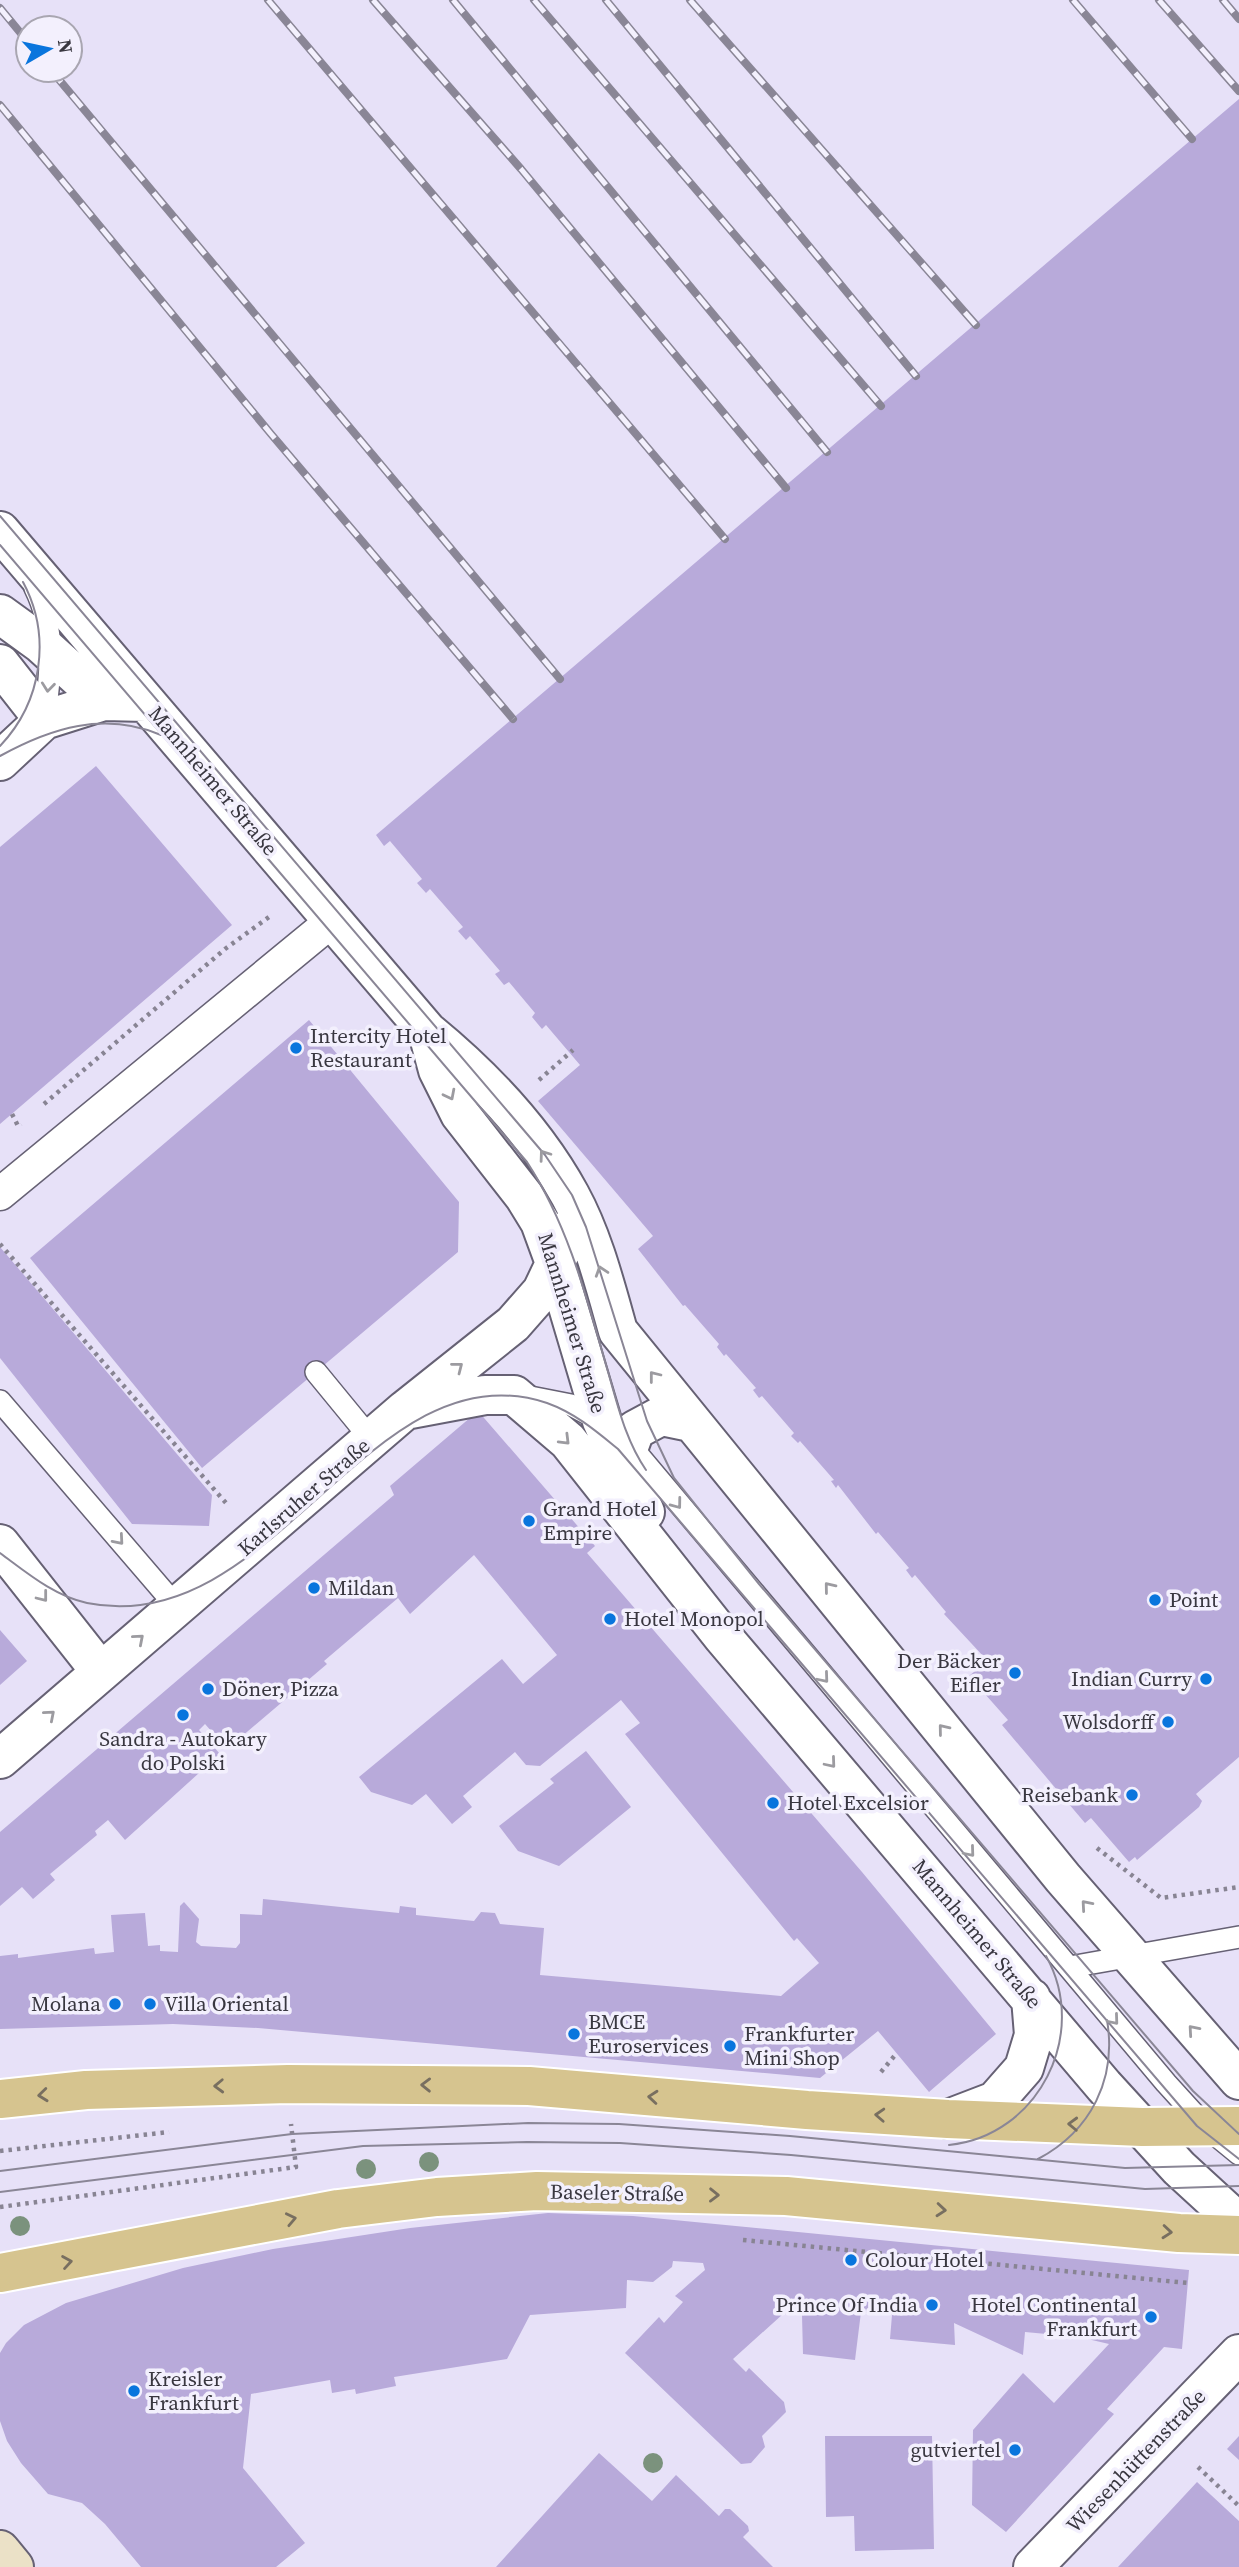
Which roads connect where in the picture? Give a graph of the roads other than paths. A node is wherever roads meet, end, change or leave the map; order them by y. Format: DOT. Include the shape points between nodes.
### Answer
graph roads {
  1 [pos="9,541"];
  2 [pos="0,614"];
  3 [pos="51,652"];
  4 [pos="0,664"];
  5 [pos="104,701"];
  6 [pos="146,702"];
  7 [pos="44,720"];
  8 [pos="0,761"];
  9 [pos="333,920"];
  10 [pos="427,1031"];
  11 [pos="0,1194"];
  12 [pos="579,1213"];
  13 [pos="555,1263"];
  14 [pos="316,1372"];
  15 [pos="514,1395"];
  16 [pos="0,1401"];
  17 [pos="405,1410"];
  18 [pos="690,1422"];
  19 [pos="371,1439"];
  20 [pos="619,1447"];
  21 [pos="0,1544"];
  22 [pos="176,1606"];
  23 [pos="723,1637"];
  24 [pos="101,1672"];
  25 [pos="0,1759"];
  26 [pos="1239,1937"];
  27 [pos="1130,1958"];
  28 [pos="1070,1967"];
  29 [pos="1031,1998"];
  30 [pos="1239,2080"];
  31 [pos="0,2099"];
  32 [pos="948,2119"];
  33 [pos="1142,2127"];
  34 [pos="1222,2127"];
  35 [pos="1239,2154"];
  36 [pos="1239,2222"];
  37 [pos="1239,2235"];
  38 [pos="0,2273"];
  39 [pos="1239,2354"];
  40 [pos="0,2550"];
  41 [pos="14,2567"];
  42 [pos="1032,2567"];
  1 -- 3 [label="lane" via="42,602"];
  1 -- 6 [label="street, Mannheimer Straße"];
  2 -- 3 [label="street"];
  3 -- 5 [label="street"];
  3 -- 7 [label="lane, one-way"];
  4 -- 7 [label="street"];
  5 -- 6 [label="street"];
  5 -- 7 [label="street"];
  6 -- 9 [label="street, Mannheimer Straße"];
  7 -- 8 [label="street"];
  9 -- 10 [label="street, Mannheimer Straße"];
  9 -- 11 [label="street"];
  12 -- 10 [label="street, Mannheimer Straße, one-way" via="545,1155 523,1128"];
  10 -- 13 [label="street, Mannheimer Straße, one-way" via="438,1070 460,1114 524,1195"];
  12 -- 13 [label="street, Karlsruher Straße"];
  18 -- 12 [label="street, Mannheimer Straße, one-way" via="618,1331"];
  17 -- 13 [label="street, Karlsruher Straße, one-way" via="513,1324 542,1291"];
  13 -- 20 [label="street, Mannheimer Straße"];
  14 -- 19 [label="lane"];
  15 -- 17 [label="street" via="485,1395"];
  15 -- 20 [label="lane" via="571,1405"];
  15 -- 23 [label="street, Mannheimer Straße, one-way" via="568,1441"];
  16 -- 22 [label="lane, one-way"];
  17 -- 19 [label="street, Karlsruher Straße"];
  18 -- 20 [label="street" via="661,1416 635,1430"];
  27 -- 18 [label="street, Mannheimer Straße, one-way"];
  19 -- 22 [label="street, Karlsruher Straße"];
  20 -- 23 [label="street, Mannheimer Straße" via="675,1567"];
  20 -- 28 [label="lane, one-way"];
  21 -- 24 [label="street, one-way"];
  24 -- 22 [label="street, Karlsruher Straße, one-way"];
  23 -- 29 [label="street, Mannheimer Straße, one-way"];
  25 -- 24 [label="street, Karlsruher Straße, one-way"];
  26 -- 27 [label="lane"];
  27 -- 28 [label="lane"];
  30 -- 27 [label="street, Mannheimer Straße, one-way"];
  28 -- 34 [label="lane, one-way"];
  29 -- 32 [label="street" via="1034,2035 1024,2068 995,2101"];
  29 -- 33 [label="street, Mannheimer Straße"];
  32 -- 31 [label="main road, one-way" via="529,2086 288,2084 86,2090"];
  33 -- 32 [label="main road, one-way"];
  33 -- 34 [label="main road"];
  33 -- 36 [label="street, Mannheimer Straße"];
  34 -- 35 [label="lane"];
  38 -- 37 [label="main road, Baseler Straße, one-way" via="338,2209 537,2191 786,2196"];
  39 -- 42 [label="street, Wiesenhüttenstraße"];
  40 -- 41 [label="main road"];
}
